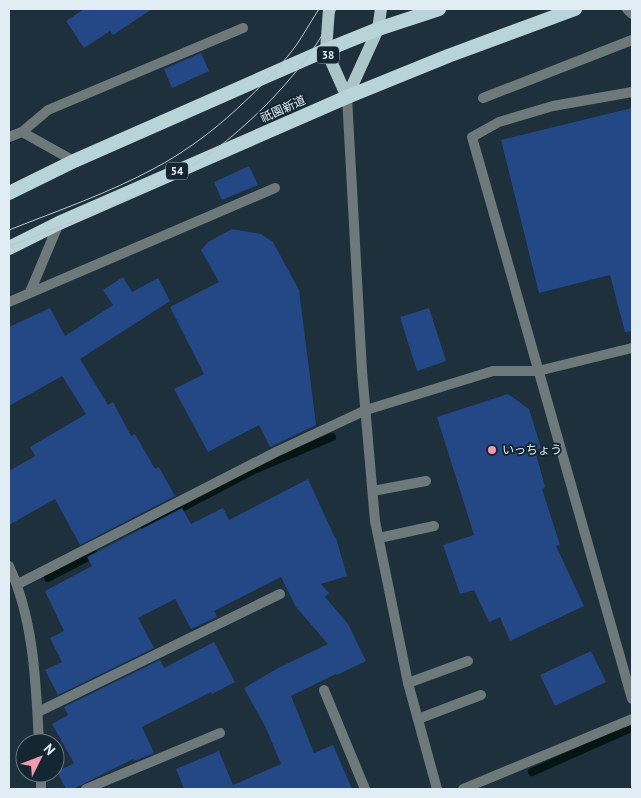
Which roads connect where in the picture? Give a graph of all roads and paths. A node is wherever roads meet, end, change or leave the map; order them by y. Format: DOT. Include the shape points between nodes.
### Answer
graph roads {
  1 [pos="329,9"];
  2 [pos="381,9"];
  3 [pos="440,9"];
  4 [pos="575,9"];
  5 [pos="628,9"];
  6 [pos="632,14"];
  7 [pos="243,28"];
  8 [pos="378,29"];
  9 [pos="632,40"];
  10 [pos="326,50"];
  11 [pos="632,92"];
  12 [pos="347,98"];
  13 [pos="483,98"];
  14 [pos="22,132"];
  15 [pos="9,137"];
  16 [pos="74,161"];
  17 [pos="275,188"];
  18 [pos="9,193"];
  19 [pos="59,223"];
  20 [pos="9,248"];
  21 [pos="30,292"];
  22 [pos="9,302"];
  23 [pos="632,348"];
  24 [pos="538,371"];
  25 [pos="366,410"];
  26 [pos="426,481"];
  27 [pos="372,491"];
  28 [pos="434,526"];
  29 [pos="379,538"];
  30 [pos="9,566"];
  31 [pos="18,584"];
  32 [pos="280,594"];
  33 [pos="468,661"];
  34 [pos="408,683"];
  35 [pos="324,690"];
  36 [pos="481,695"];
  37 [pos="632,699"];
  38 [pos="38,712"];
  39 [pos="418,719"];
  40 [pos="632,719"];
  41 [pos="39,733"];
  42 [pos="220,734"];
  43 [pos="86,789"];
  44 [pos="365,789"];
  45 [pos="437,789"];
  46 [pos="463,789"];
  1 -- 10 [label="main road, 38"];
  2 -- 8 [label="main road"];
  3 -- 8 [label="highway"];
  4 -- 12 [label="highway, 祇園新道 / 54"];
  5 -- 6 [label="street"];
  7 -- 14 [label="street" via="48,110"];
  8 -- 10 [label="highway"];
  8 -- 12 [label="main road"];
  9 -- 13 [label="street"];
  10 -- 12 [label="main road, 38"];
  10 -- 16 [label="highway"];
  11 -- 24 [label="street" via="553,106 499,122 472,138"];
  12 -- 19 [label="highway, 祇園新道 / 54"];
  12 -- 25 [label="street"];
  14 -- 15 [label="street"];
  14 -- 16 [label="street"];
  16 -- 18 [label="highway"];
  17 -- 21 [label="street"];
  19 -- 20 [label="highway, 祇園新道 / 54"];
  19 -- 21 [label="street"];
  21 -- 22 [label="street"];
  23 -- 24 [label="street"];
  24 -- 25 [label="street" via="493,371"];
  24 -- 37 [label="street"];
  25 -- 27 [label="street"];
  25 -- 31 [label="street" via="276,452"];
  26 -- 27 [label="street"];
  27 -- 29 [label="street"];
  28 -- 29 [label="street"];
  29 -- 34 [label="street"];
  30 -- 31 [label="street"];
  31 -- 38 [label="street" via="32,649"];
  32 -- 38 [label="street"];
  33 -- 34 [label="street"];
  34 -- 39 [label="street"];
  35 -- 44 [label="street"];
  36 -- 39 [label="street"];
  38 -- 41 [label="street"];
  39 -- 45 [label="street"];
  40 -- 46 [label="street"];
  42 -- 43 [label="street"];
}
